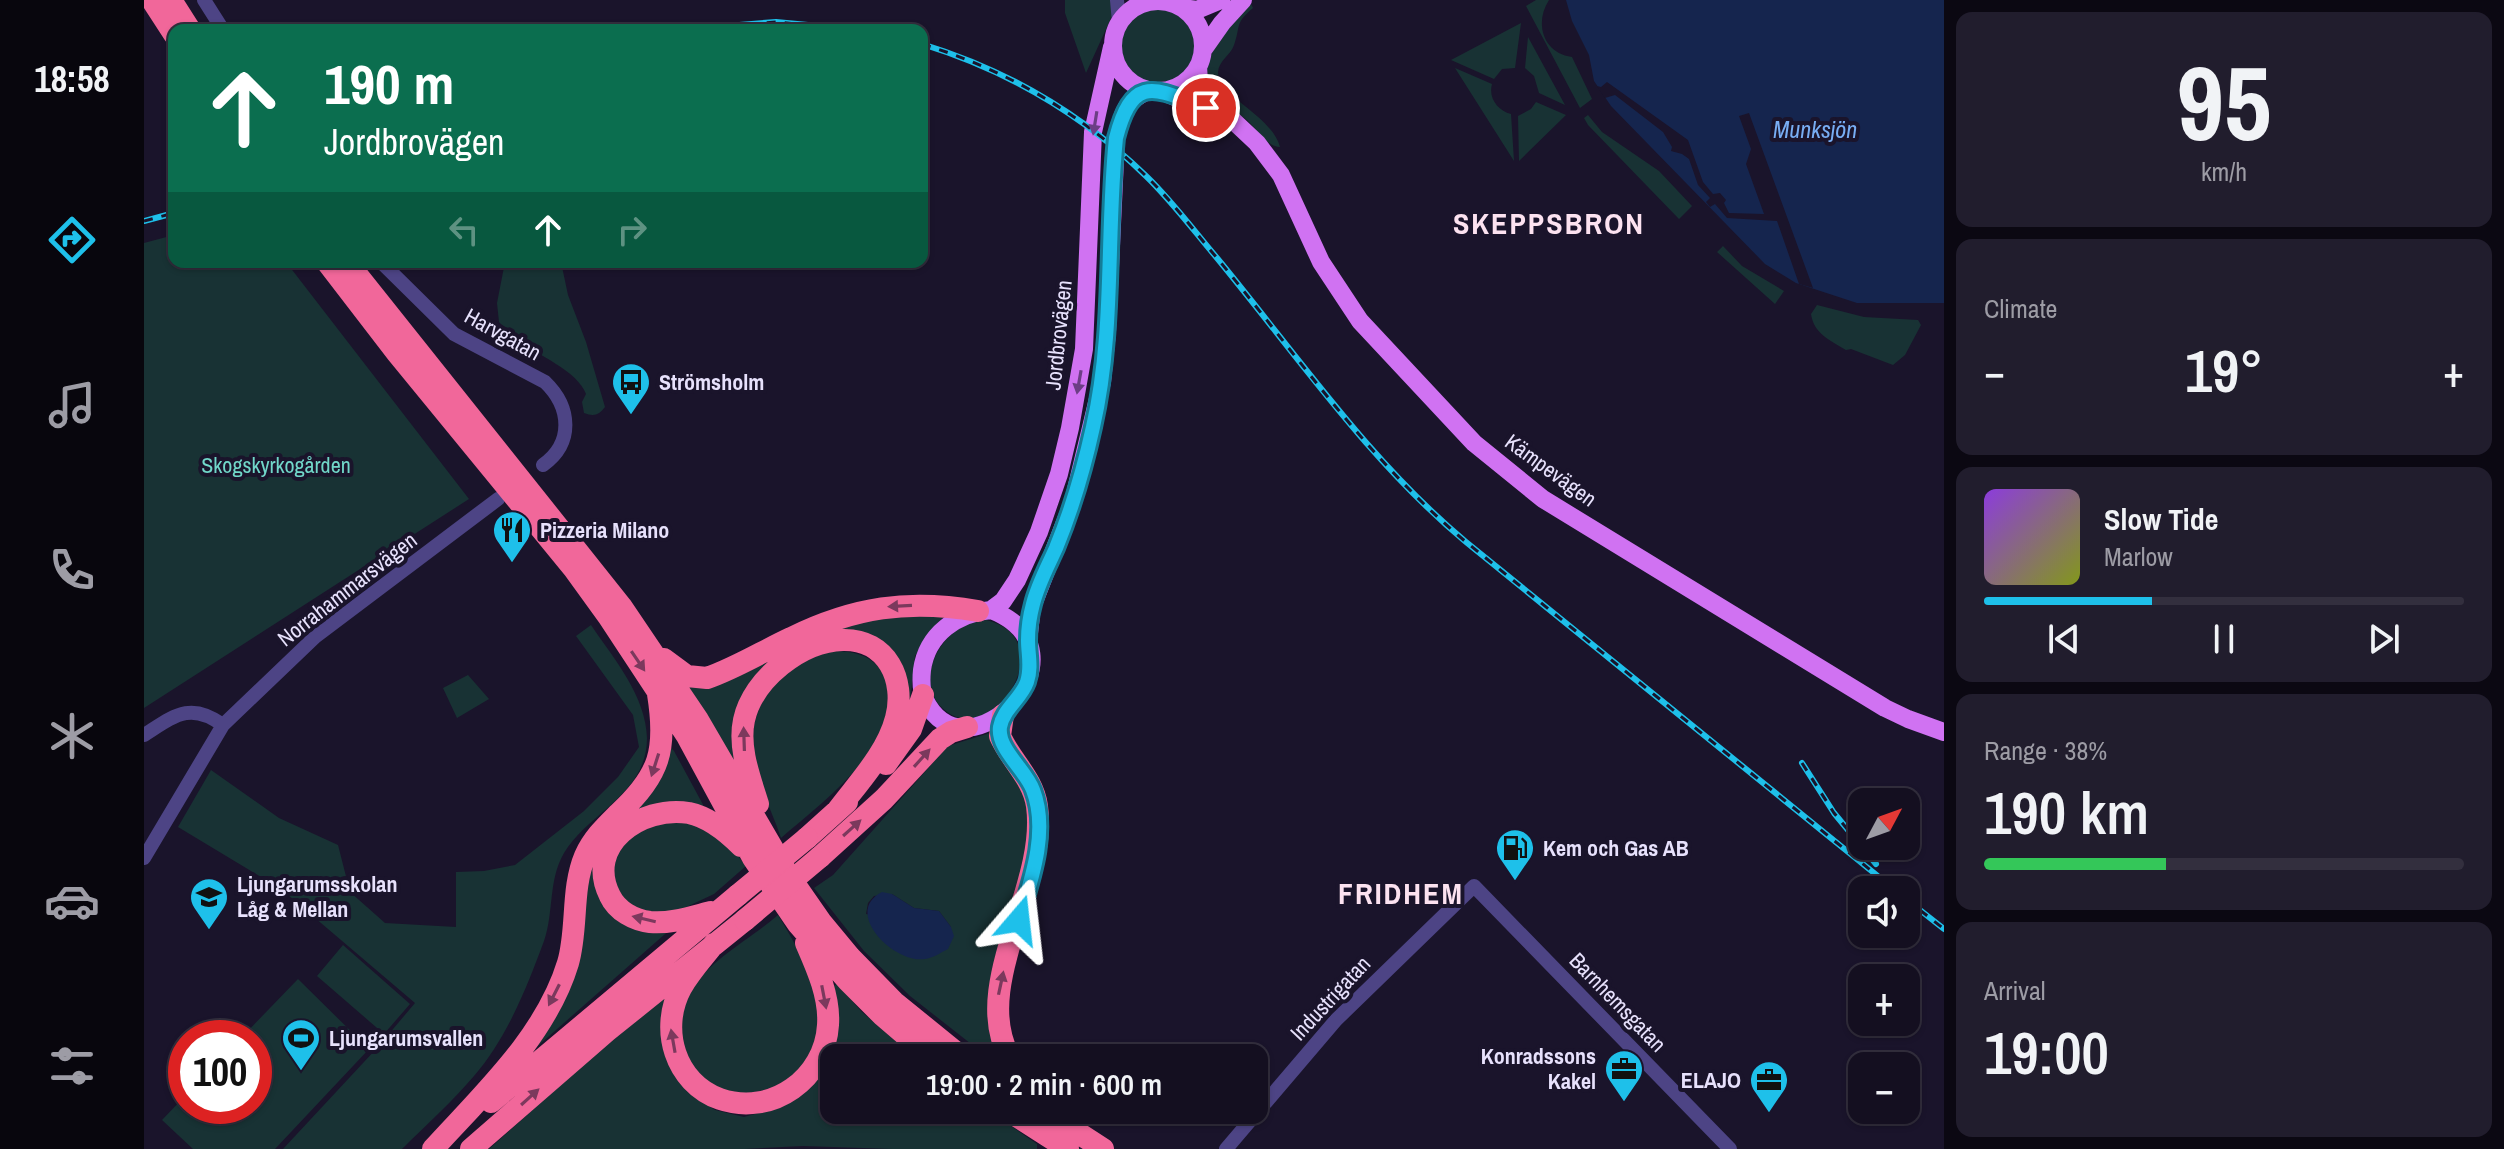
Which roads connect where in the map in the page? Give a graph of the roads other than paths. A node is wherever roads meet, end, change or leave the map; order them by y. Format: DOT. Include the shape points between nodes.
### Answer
graph roads {
  1 [pos="152,0"];
  2 [pos="171,0"];
  3 [pos="204,0"];
  4 [pos="1117,0"];
  5 [pos="1159,0"];
  6 [pos="1221,0"];
  7 [pos="1243,0"];
  8 [pos="1183,8"];
  9 [pos="1119,22"];
  10 [pos="186,24"];
  11 [pos="219,24"];
  12 [pos="168,25"];
  13 [pos="1112,47"];
  14 [pos="1201,58"];
  15 [pos="1156,91"];
  16 [pos="1241,127"];
  17 [pos="332,268"];
  18 [pos="352,268"];
  19 [pos="387,268"];
  20 [pos="548,461"];
  21 [pos="498,499"];
  22 [pos="984,611"];
  23 [pos="1028,642"];
  24 [pos="653,649"];
  25 [pos="657,689"];
  26 [pos="923,695"];
  27 [pos="1003,715"];
  28 [pos="223,725"];
  29 [pos="967,727"];
  30 [pos="1944,732"];
  31 [pos="144,735"];
  32 [pos="837,811"];
  33 [pos="769,841"];
  34 [pos="144,858"];
  35 [pos="753,858"];
  36 [pos="1474,886"];
  37 [pos="720,910"];
  38 [pos="798,924"];
  39 [pos="714,944"];
  40 [pos="916,1044"];
  41 [pos="946,1044"];
  42 [pos="1004,1044"];
  43 [pos="1029,1124"];
  44 [pos="1065,1124"];
  45 [pos="433,1149"];
  46 [pos="440,1149"];
  47 [pos="471,1149"];
  48 [pos="1068,1149"];
  49 [pos="1103,1149"];
  50 [pos="1226,1149"];
  51 [pos="1730,1149"];
  1 -- 12 [label="highway"];
  2 -- 10 [label="highway"];
  3 -- 11 [label="street"];
  4 -- 9 [label="street"];
  5 -- 8 [label="main road"];
  5 -- 9 [label="main road" via="1141,4"];
  6 -- 8 [label="main road" via="1197,10"];
  7 -- 14 [label="main road"];
  8 -- 14 [label="main road" via="1200,31"];
  9 -- 13 [label="main road"];
  13 -- 15 [label="main road" via="1123,75 1134,85"];
  13 -- 22 [label="main road, Jordbrovägen, one-way" via="1093,132 1084,349 1070,428 1039,532 1017,580 1003,601"];
  14 -- 15 [label="main road" via="1184,84"];
  14 -- 16 [label="main road, Kämpevägen" via="1199,81 1207,96"];
  15 -- 16 [label="main road, Kämpevägen"];
  15 -- 23 [label="main road" via="1135,97 1124,108 1116,138 1102,382 1073,502 1032,607"];
  16 -- 30 [label="main road, Kämpevägen" via="1281,175 1315,251 1360,321 1449,418 1518,481 1885,708"];
  17 -- 25 [label="highway, one-way" via="574,569"];
  18 -- 24 [label="highway"];
  19 -- 20 [label="street, Harvgatan" via="454,334 545,382 556,393 564,407 564,439"];
  21 -- 28 [label="street, Norrahammarsvägen" via="315,637"];
  22 -- 23 [label="main road" via="1013,622"];
  22 -- 24 [label="highway, one-way" via="923,605 843,615 707,678 680,672"];
  22 -- 26 [label="main road" via="962,616 937,635 923,664"];
  23 -- 27 [label="main road" via="1027,682"];
  24 -- 33 [label="highway"];
  25 -- 35 [label="highway"];
  25 -- 45 [label="highway, one-way" via="659,759 650,780 604,827 585,856 568,962 556,993 514,1058"];
  26 -- 29 [label="main road" via="945,721"];
  26 -- 32 [label="highway" via="901,745"];
  27 -- 29 [label="main road"];
  42 -- 27 [label="highway, one-way" via="998,992 1034,867 1039,824 1035,793 1000,736"];
  28 -- 31 [label="street" via="194,711"];
  28 -- 34 [label="street, Norrahammarsvägen"];
  39 -- 29 [label="highway, one-way, bridge" via="884,799 940,739"];
  33 -- 32 [label="highway, one-way" via="743,743 752,697 783,664 809,649 843,640 874,649 886,660 899,684 899,701 889,736"];
  32 -- 37 [label="highway, bridge"];
  33 -- 41 [label="highway" via="850,957"];
  37 -- 35 [label="highway, one-way" via="663,922 632,917 619,909 606,887 604,860 610,846 628,826 672,812 707,819"];
  35 -- 38 [label="highway"];
  36 -- 50 [label="street, Industrigatan" via="1336,1020"];
  36 -- 51 [label="street, Barnhemsgatan"];
  37 -- 46 [label="highway"];
  38 -- 39 [label="highway, one-way" via="821,981 828,1023 817,1063 805,1080 774,1099 719,1099 677,1062 670,1027 680,989"];
  38 -- 40 [label="highway" via="856,990"];
  47 -- 39 [label="highway, one-way"];
  43 -- 48 [label="highway"];
  44 -- 49 [label="highway"];
}
